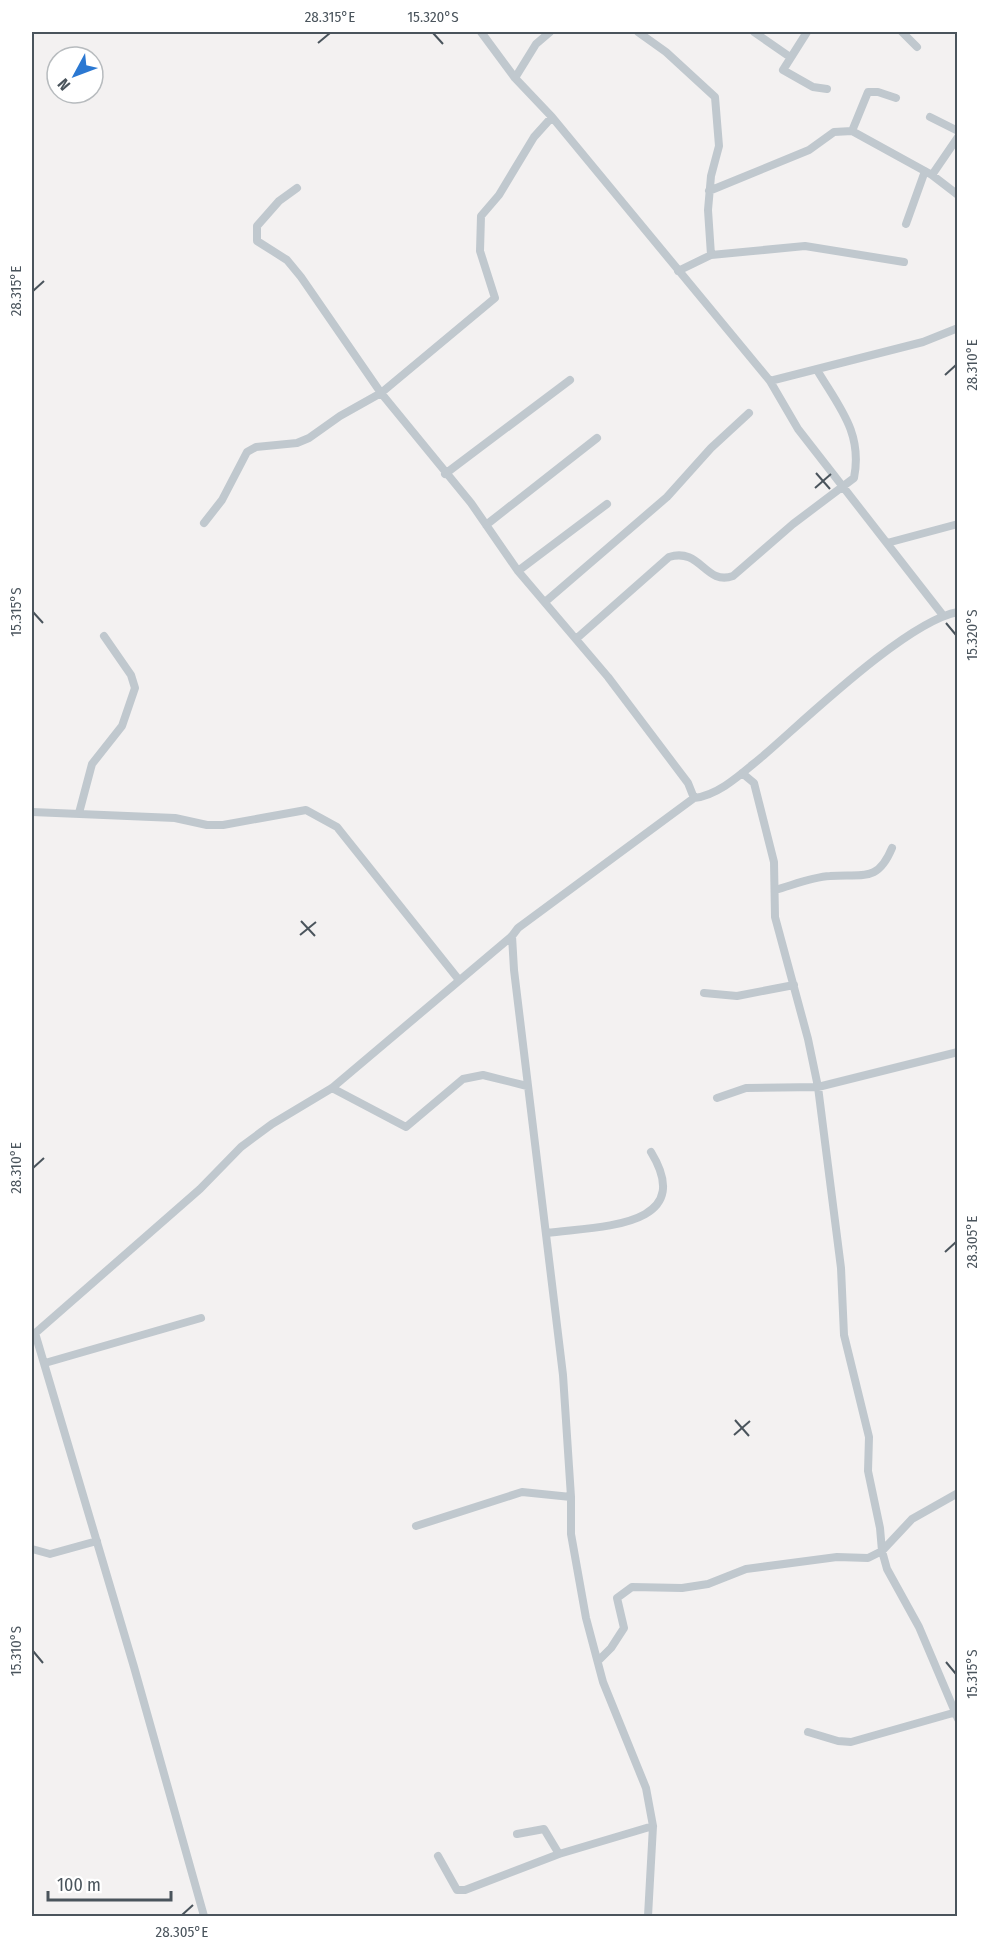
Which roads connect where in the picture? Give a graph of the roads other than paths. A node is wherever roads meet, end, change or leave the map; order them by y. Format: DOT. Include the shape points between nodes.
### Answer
graph roads {
  1 [pos="481,32"];
  2 [pos="541,32"];
  3 [pos="550,32"];
  4 [pos="638,32"];
  5 [pos="754,32"];
  6 [pos="807,32"];
  7 [pos="902,32"];
  8 [pos="536,44"];
  9 [pos="916,47"];
  10 [pos="790,57"];
  11 [pos="515,78"];
  12 [pos="827,89"];
  13 [pos="896,98"];
  14 [pos="552,117"];
  15 [pos="930,117"];
  16 [pos="852,131"];
  17 [pos="957,131"];
  18 [pos="957,137"];
  19 [pos="928,173"];
  20 [pos="297,188"];
  21 [pos="710,191"];
  22 [pos="957,195"];
  23 [pos="906,224"];
  24 [pos="711,255"];
  25 [pos="904,261"];
  26 [pos="678,271"];
  27 [pos="957,328"];
  28 [pos="817,370"];
  29 [pos="570,380"];
  30 [pos="770,381"];
  31 [pos="381,393"];
  32 [pos="749,413"];
  33 [pos="597,438"];
  34 [pos="445,474"];
  35 [pos="843,485"];
  36 [pos="608,504"];
  37 [pos="204,523"];
  38 [pos="957,524"];
  39 [pos="486,525"];
  40 [pos="887,543"];
  41 [pos="518,571"];
  42 [pos="545,603"];
  43 [pos="957,612"];
  44 [pos="942,614"];
  45 [pos="104,636"];
  46 [pos="576,639"];
  47 [pos="742,773"];
  48 [pos="694,798"];
  49 [pos="32,812"];
  50 [pos="79,813"];
  51 [pos="892,848"];
  52 [pos="775,890"];
  53 [pos="512,936"];
  54 [pos="459,980"];
  55 [pos="794,986"];
  56 [pos="704,993"];
  57 [pos="957,1052"];
  58 [pos="527,1086"];
  59 [pos="818,1087"];
  60 [pos="332,1088"];
  61 [pos="717,1098"];
  62 [pos="651,1152"];
  63 [pos="547,1233"];
  64 [pos="201,1318"];
  65 [pos="33,1335"];
  66 [pos="45,1363"];
  67 [pos="957,1493"];
  68 [pos="571,1497"];
  69 [pos="416,1526"];
  70 [pos="97,1541"];
  71 [pos="32,1549"];
  72 [pos="882,1551"];
  73 [pos="598,1661"];
  74 [pos="955,1716"];
  75 [pos="808,1732"];
  76 [pos="653,1826"];
  77 [pos="517,1834"];
  78 [pos="559,1854"];
  79 [pos="438,1856"];
  80 [pos="204,1917"];
  81 [pos="648,1917"];
  1 -- 11 [label="street"];
  2 -- 8 [label="street"];
  3 -- 8 [label="street"];
  4 -- 21 [label="street" via="715,97 719,146"];
  5 -- 10 [label="street"];
  6 -- 10 [label="street"];
  7 -- 9 [label="street"];
  8 -- 11 [label="street"];
  10 -- 12 [label="street" via="783,67 785,74"];
  11 -- 14 [label="street"];
  13 -- 16 [label="street" via="868,92"];
  14 -- 26 [label="street"];
  14 -- 31 [label="street" via="481,216 480,251 495,298"];
  15 -- 17 [label="street"];
  16 -- 19 [label="street"];
  16 -- 21 [label="street" via="834,132 809,150"];
  18 -- 19 [label="street"];
  19 -- 22 [label="street"];
  19 -- 23 [label="street"];
  20 -- 31 [label="street" via="257,226 257,242 287,260"];
  21 -- 24 [label="street"];
  24 -- 25 [label="street" via="805,246"];
  24 -- 26 [label="street"];
  26 -- 30 [label="street"];
  27 -- 28 [label="street" via="923,342"];
  28 -- 30 [label="street"];
  28 -- 35 [label="street" via="848,422 858,453 854,478"];
  29 -- 34 [label="street"];
  30 -- 35 [label="street" via="798,429"];
  31 -- 34 [label="street"];
  31 -- 37 [label="street" via="309,438 247,452 222,500"];
  32 -- 42 [label="street" via="711,447 668,497"];
  33 -- 39 [label="street"];
  34 -- 39 [label="street"];
  35 -- 40 [label="street"];
  35 -- 46 [label="street" via="733,576 725,579 713,575 693,557 669,557"];
  36 -- 41 [label="street"];
  38 -- 40 [label="street"];
  39 -- 41 [label="street"];
  40 -- 44 [label="street"];
  41 -- 42 [label="street"];
  42 -- 46 [label="street"];
  43 -- 44 [label="street"];
  44 -- 47 [label="street" via="877,659"];
  45 -- 50 [label="street" via="131,675 135,688 122,726 92,764"];
  46 -- 48 [label="street" via="688,783"];
  47 -- 48 [label="street" via="708,796"];
  47 -- 52 [label="street" via="754,783 774,862"];
  48 -- 53 [label="street" via="531,917"];
  49 -- 50 [label="street"];
  50 -- 54 [label="street" via="175,818 207,825 239,823 299,810 320,816 337,827"];
  51 -- 52 [label="street" via="883,867 872,873 830,876"];
  52 -- 55 [label="street" via="776,917"];
  53 -- 54 [label="street"];
  53 -- 58 [label="street"];
  54 -- 60 [label="street"];
  55 -- 56 [label="street" via="737,996"];
  55 -- 59 [label="street"];
  57 -- 59 [label="street"];
  58 -- 60 [label="street" via="483,1076 463,1079 406,1127"];
  58 -- 63 [label="street"];
  59 -- 61 [label="street" via="746,1088"];
  59 -- 72 [label="street" via="841,1268 844,1335 869,1437 868,1471"];
  60 -- 65 [label="street" via="241,1147 201,1189"];
  62 -- 63 [label="street" via="666,1184 662,1200 652,1212 637,1219"];
  63 -- 68 [label="street" via="563,1375"];
  64 -- 66 [label="street"];
  65 -- 66 [label="street"];
  66 -- 70 [label="street"];
  67 -- 72 [label="street" via="912,1519"];
  68 -- 69 [label="street" via="522,1492"];
  68 -- 73 [label="street" via="571,1534"];
  70 -- 71 [label="street" via="50,1554"];
  70 -- 80 [label="street"];
  72 -- 73 [label="street" via="868,1558 837,1557 746,1569 708,1584 632,1587 616,1598 624,1628"];
  72 -- 74 [label="street" via="887,1569 919,1627"];
  73 -- 76 [label="street" via="646,1788"];
  74 -- 75 [label="street" via="851,1742"];
  76 -- 78 [label="street"];
  76 -- 81 [label="street"];
  77 -- 78 [label="street" via="544,1829"];
  78 -- 79 [label="street" via="465,1890 457,1890"];
}
